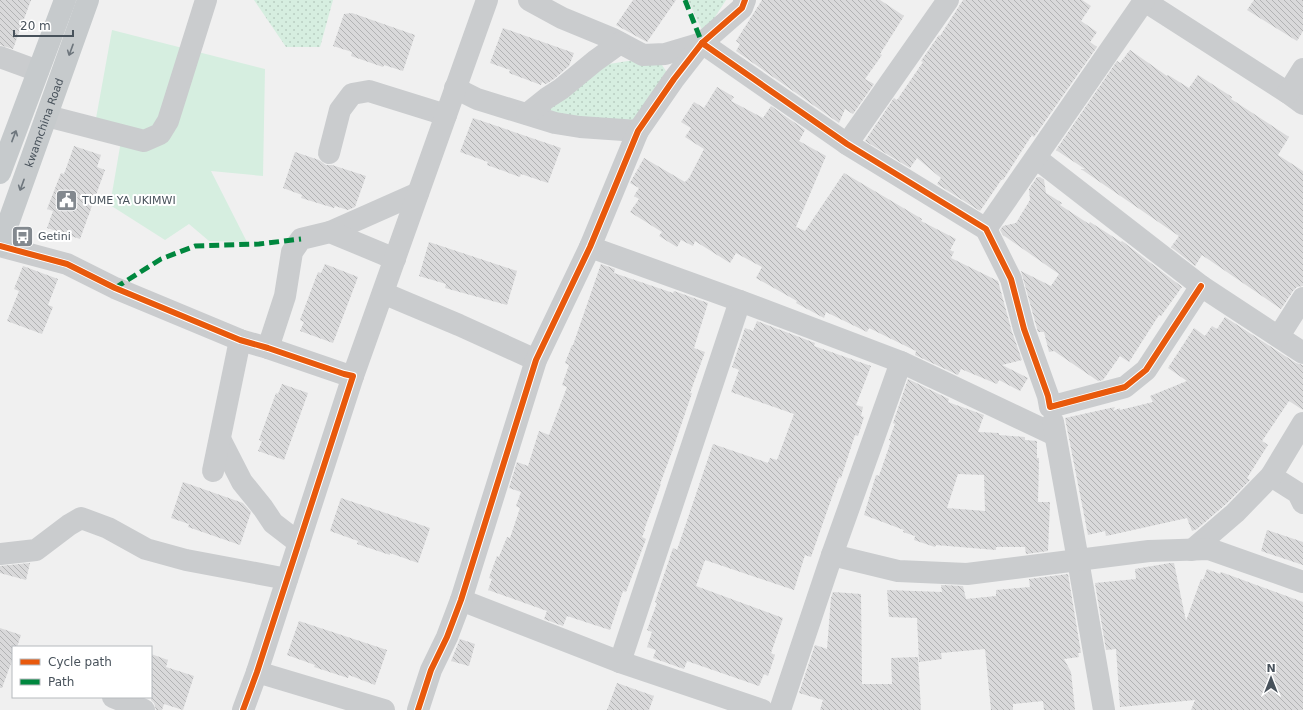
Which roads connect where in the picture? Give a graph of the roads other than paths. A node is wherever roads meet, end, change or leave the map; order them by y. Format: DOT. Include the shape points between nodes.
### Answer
graph roads {
  1 [pos="65,0"];
  2 [pos="88,0"];
  3 [pos="206,0"];
  4 [pos="487,0"];
  5 [pos="529,0"];
  6 [pos="745,0"];
  7 [pos="948,0"];
  8 [pos="1143,0"];
  9 [pos="620,43"];
  10 [pos="702,43"];
  11 [pos="0,57"];
  12 [pos="1303,69"];
  13 [pos="38,71"];
  14 [pos="455,88"];
  15 [pos="1296,98"];
  16 [pos="527,114"];
  17 [pos="446,115"];
  18 [pos="47,116"];
  19 [pos="638,132"];
  20 [pos="847,144"];
  21 [pos="329,152"];
  22 [pos="1036,158"];
  23 [pos="0,172"];
  24 [pos="418,193"];
  25 [pos="986,229"];
  26 [pos="330,232"];
  27 [pos="0,246"];
  28 [pos="590,247"];
  29 [pos="395,259"];
  30 [pos="1201,286"];
  31 [pos="383,293"];
  32 [pos="1303,298"];
  33 [pos="740,300"];
  34 [pos="1279,336"];
  35 [pos="240,340"];
  36 [pos="268,348"];
  37 [pos="1303,353"];
  38 [pos="536,360"];
  39 [pos="901,362"];
  40 [pos="354,376"];
  41 [pos="1050,407"];
  42 [pos="1303,423"];
  43 [pos="1055,435"];
  44 [pos="220,439"];
  45 [pos="213,471"];
  46 [pos="1271,476"];
  47 [pos="1303,503"];
  48 [pos="299,543"];
  49 [pos="1192,550"];
  50 [pos="0,554"];
  51 [pos="832,555"];
  52 [pos="1078,560"];
  53 [pos="287,579"];
  54 [pos="1303,582"];
  55 [pos="461,600"];
  56 [pos="620,662"];
  57 [pos="257,672"];
  58 [pos="115,698"];
  59 [pos="144,710"];
  60 [pos="243,710"];
  61 [pos="384,710"];
  62 [pos="418,710"];
  63 [pos="762,710"];
  64 [pos="780,710"];
  65 [pos="1104,710"];
  1 -- 13 [label="main road"];
  2 -- 18 [label="main road, kwamchina Road, one-way"];
  3 -- 18 [label="street" via="168,121 160,134 144,141"];
  4 -- 14 [label="street"];
  5 -- 9 [label="street" via="562,18"];
  6 -- 10 [label="street" via="742,8"];
  7 -- 20 [label="street"];
  8 -- 15 [label="street"];
  8 -- 22 [label="street"];
  9 -- 10 [label="street" via="643,55 664,54"];
  9 -- 16 [label="street"];
  10 -- 19 [label="street" via="674,78"];
  10 -- 20 [label="street"];
  11 -- 13 [label="street"];
  12 -- 15 [label="street"];
  23 -- 13 [label="main road, one-way"];
  14 -- 16 [label="street" via="477,99"];
  14 -- 17 [label="street"];
  16 -- 19 [label="street" via="555,123"];
  17 -- 21 [label="street" via="369,91 352,94 340,110"];
  17 -- 24 [label="street"];
  18 -- 27 [label="main road, kwamchina Road, one-way"];
  19 -- 28 [label="street"];
  20 -- 25 [label="street"];
  22 -- 25 [label="street"];
  22 -- 30 [label="street"];
  24 -- 26 [label="street"];
  24 -- 29 [label="street"];
  25 -- 41 [label="street" via="1011,279 1024,329"];
  26 -- 29 [label="street"];
  26 -- 36 [label="street" via="302,239 292,252 285,296"];
  27 -- 35 [label="street" via="67,264 114,288"];
  28 -- 33 [label="street"];
  28 -- 38 [label="street"];
  29 -- 31 [label="street"];
  30 -- 34 [label="street"];
  30 -- 41 [label="street" via="1146,370 1125,387"];
  31 -- 38 [label="street" via="459,324"];
  31 -- 40 [label="street"];
  32 -- 34 [label="street"];
  33 -- 39 [label="street"];
  33 -- 56 [label="street"];
  34 -- 37 [label="street"];
  35 -- 36 [label="street"];
  35 -- 44 [label="street"];
  36 -- 40 [label="street"];
  38 -- 55 [label="street"];
  39 -- 43 [label="street"];
  39 -- 51 [label="street"];
  40 -- 48 [label="street"];
  41 -- 43 [label="street"];
  42 -- 46 [label="street"];
  43 -- 52 [label="street"];
  44 -- 45 [label="street"];
  44 -- 48 [label="street" via="242,482 272,523"];
  46 -- 47 [label="street" via="1298,493"];
  46 -- 49 [label="street" via="1235,513"];
  48 -- 53 [label="street"];
  49 -- 52 [label="street" via="1149,551"];
  49 -- 54 [label="street" via="1209,549"];
  50 -- 53 [label="street" via="36,550 69,524 81,518 108,528 146,549 186,560"];
  51 -- 52 [label="street" via="898,571 967,574"];
  51 -- 64 [label="street"];
  52 -- 65 [label="street"];
  53 -- 57 [label="street"];
  55 -- 56 [label="street"];
  55 -- 62 [label="street"];
  56 -- 63 [label="street"];
  57 -- 60 [label="street"];
  57 -- 61 [label="street"];
  58 -- 59 [label="street"];
}
